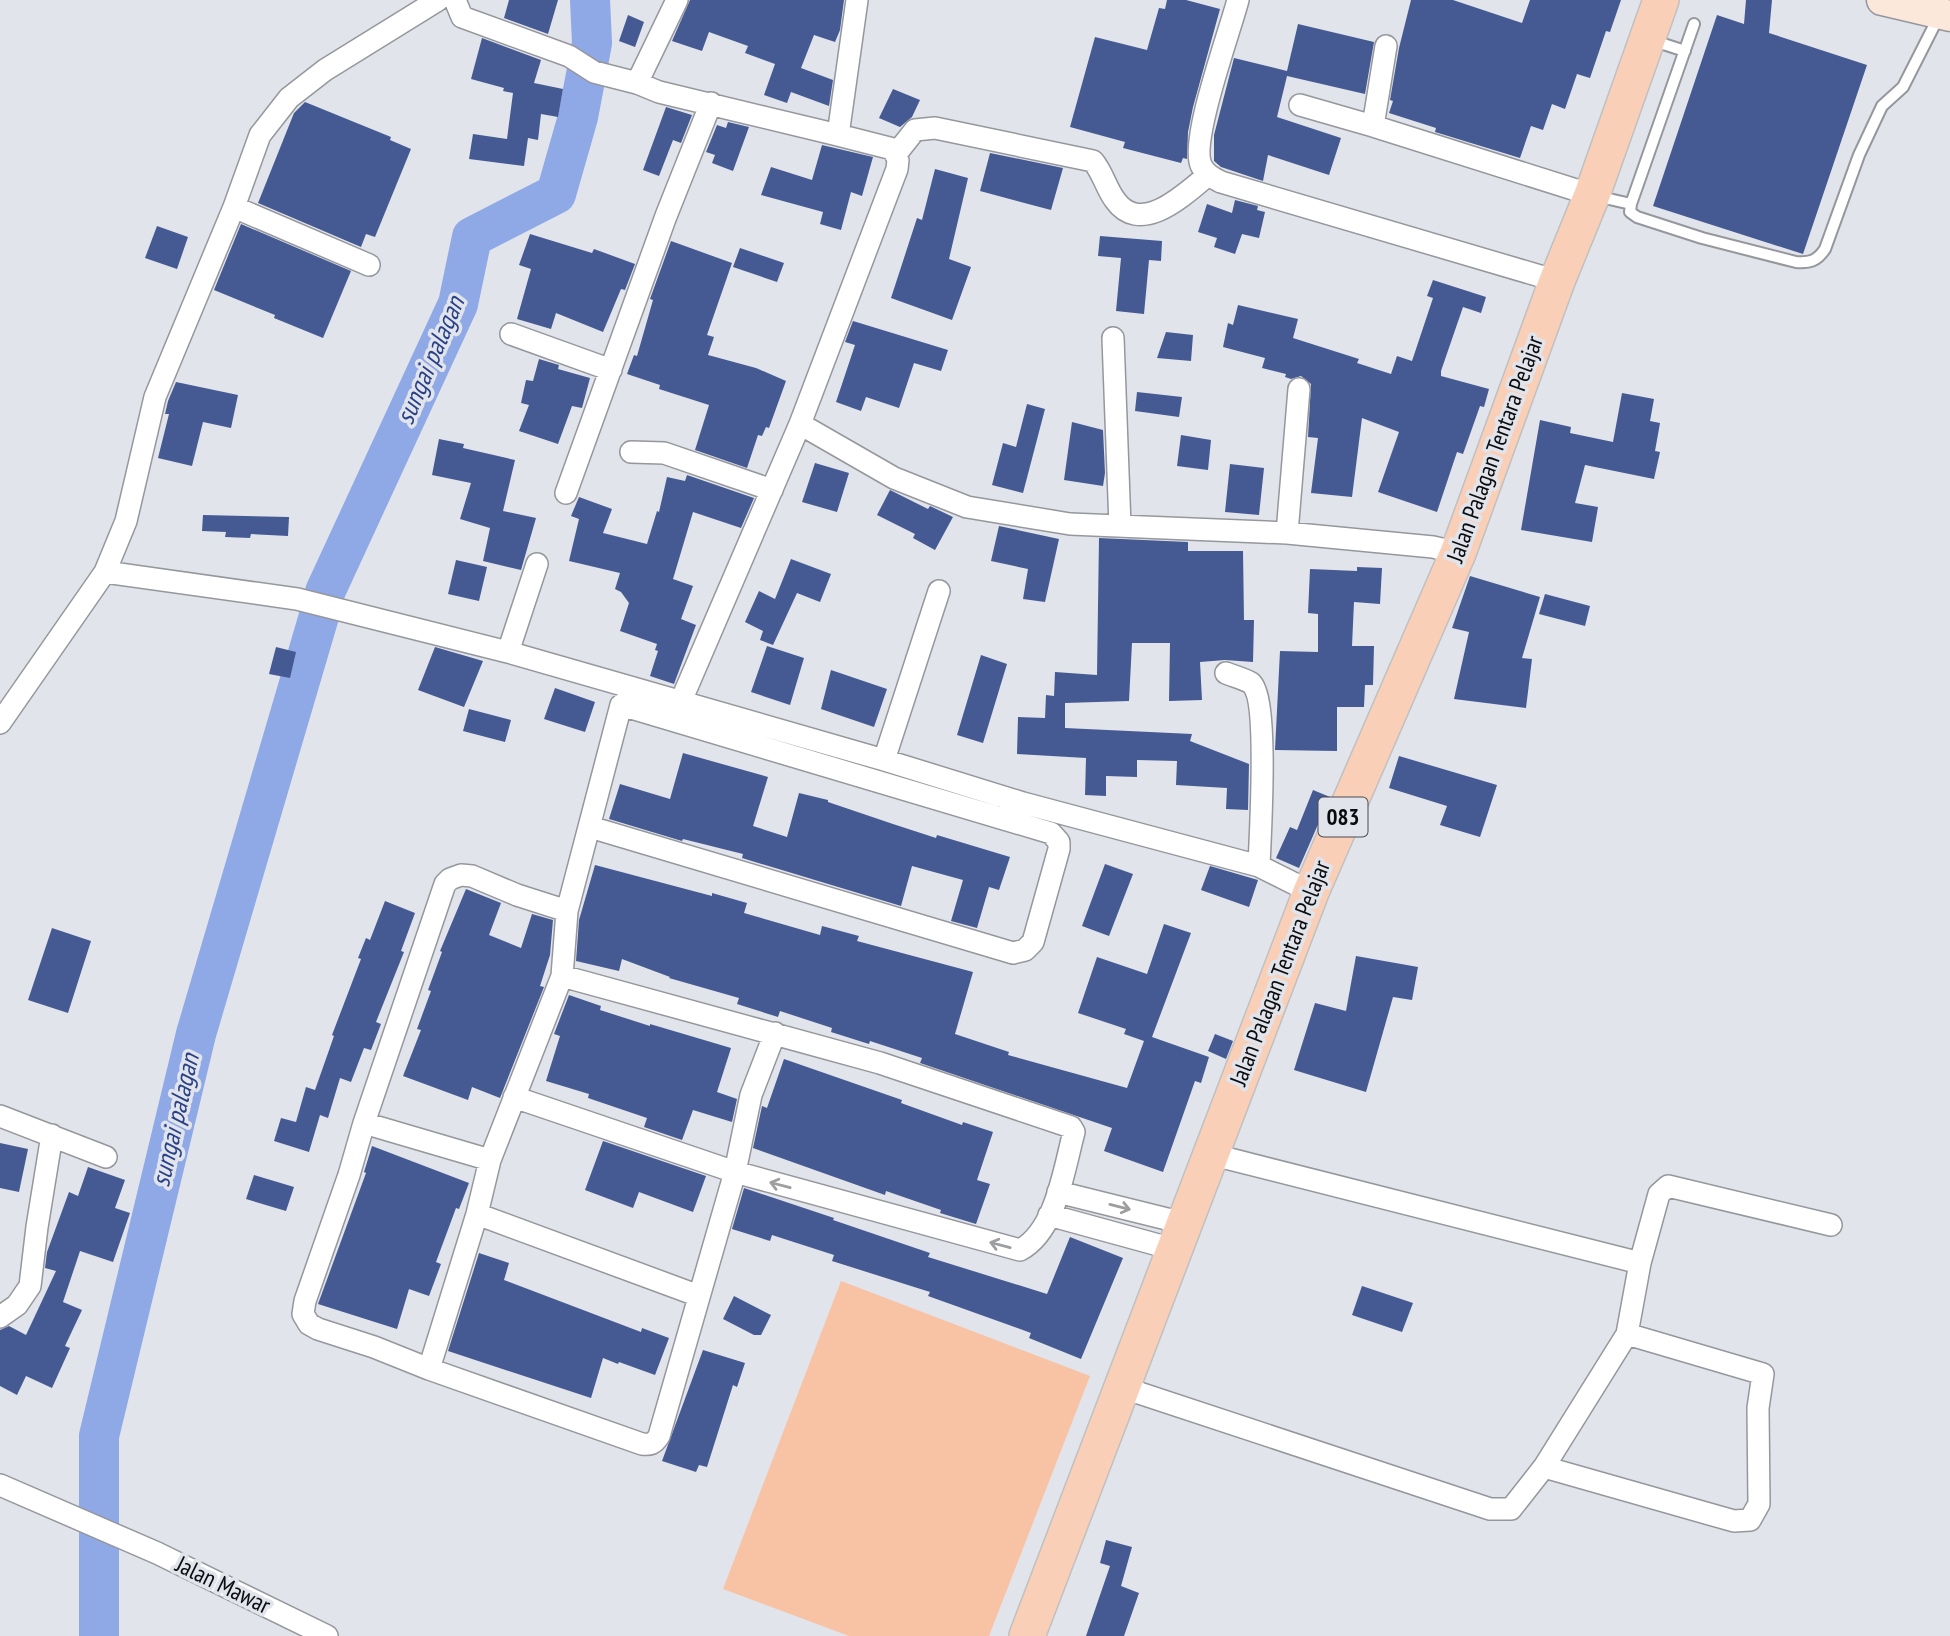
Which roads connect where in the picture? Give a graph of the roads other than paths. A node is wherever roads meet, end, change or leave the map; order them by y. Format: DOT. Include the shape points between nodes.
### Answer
graph roads {
  1 [pos="438,0"];
  2 [pos="455,0"];
  3 [pos="677,0"];
  4 [pos="857,0"];
  5 [pos="1238,0"];
  6 [pos="1661,0"];
  7 [pos="1882,0"];
  8 [pos="1945,15"];
  9 [pos="1694,24"];
  10 [pos="1647,39"];
  11 [pos="1386,46"];
  12 [pos="1685,51"];
  13 [pos="637,83"];
  14 [pos="710,103"];
  15 [pos="1300,105"];
  16 [pos="1373,126"];
  17 [pos="838,135"];
  18 [pos="896,154"];
  19 [pos="1208,175"];
  20 [pos="1592,195"];
  21 [pos="1631,204"];
  22 [pos="234,207"];
  23 [pos="369,265"];
  24 [pos="1556,281"];
  25 [pos="511,334"];
  26 [pos="1113,338"];
  27 [pos="611,370"];
  28 [pos="1299,389"];
  29 [pos="800,424"];
  30 [pos="631,452"];
  31 [pos="772,490"];
  32 [pos="566,493"];
  33 [pos="1119,526"];
  34 [pos="1287,533"];
  35 [pos="1458,553"];
  36 [pos="537,564"];
  37 [pos="105,572"];
  38 [pos="939,591"];
  39 [pos="508,652"];
  40 [pos="1226,673"];
  41 [pos="681,701"];
  42 [pos="0,723"];
  43 [pos="884,760"];
  44 [pos="927,773"];
  45 [pos="920,794"];
  46 [pos="590,827"];
  47 [pos="1259,866"];
  48 [pos="1311,892"];
  49 [pos="567,911"];
  50 [pos="562,975"];
  51 [pos="775,1034"];
  52 [pos="514,1097"];
  53 [pos="0,1116"];
  54 [pos="364,1122"];
  55 [pos="52,1135"];
  56 [pos="1210,1154"];
  57 [pos="106,1157"];
  58 [pos="490,1160"];
  59 [pos="735,1172"];
  60 [pos="1058,1192"];
  61 [pos="477,1214"];
  62 [pos="1049,1215"];
  63 [pos="1831,1225"];
  64 [pos="1178,1236"];
  65 [pos="1640,1263"];
  66 [pos="699,1296"];
  67 [pos="0,1317"];
  68 [pos="1628,1334"];
  69 [pos="429,1369"];
  70 [pos="1121,1387"];
  71 [pos="1544,1467"];
  72 [pos="0,1485"];
  73 [pos="327,1636"];
  74 [pos="1027,1636"];
  1 -- 22 [label="street" via="289,97 260,135"];
  2 -- 13 [label="street" via="462,17 569,56 594,72"];
  3 -- 13 [label="street"];
  4 -- 17 [label="street"];
  5 -- 19 [label="street" via="1199,135 1200,163"];
  6 -- 10 [label="main road, Jalan Palagan Tentara Pelajar / 083"];
  7 -- 8 [label="main road"];
  8 -- 21 [label="lane" via="1903,87 1882,106 1819,258 1797,262 1702,238 1637,217 1630,212"];
  9 -- 12 [label="lane"];
  10 -- 12 [label="lane"];
  10 -- 20 [label="main road, Jalan Palagan Tentara Pelajar / 083"];
  11 -- 16 [label="street"];
  12 -- 21 [label="lane"];
  13 -- 14 [label="street"];
  14 -- 17 [label="street"];
  14 -- 27 [label="street"];
  15 -- 16 [label="street"];
  16 -- 20 [label="street"];
  17 -- 18 [label="street" via="893,149"];
  18 -- 19 [label="street" via="915,130 935,128 1093,162 1115,202 1129,212 1148,215 1172,204"];
  18 -- 29 [label="street" via="897,169"];
  19 -- 24 [label="street"];
  20 -- 21 [label="lane"];
  20 -- 24 [label="main road, Jalan Palagan Tentara Pelajar / 083"];
  22 -- 23 [label="street"];
  22 -- 37 [label="street" via="155,397 126,521"];
  24 -- 35 [label="main road, Jalan Palagan Tentara Pelajar / 083"];
  25 -- 27 [label="street"];
  26 -- 33 [label="street"];
  27 -- 32 [label="street"];
  28 -- 34 [label="street"];
  29 -- 31 [label="street"];
  29 -- 33 [label="street" via="894,478 967,507 1070,524"];
  30 -- 31 [label="street" via="664,453"];
  31 -- 41 [label="street"];
  33 -- 34 [label="street"];
  34 -- 35 [label="street"];
  35 -- 48 [label="main road, Jalan Palagan Tentara Pelajar / 083"];
  36 -- 39 [label="street"];
  37 -- 39 [label="street" via="297,599"];
  37 -- 42 [label="street"];
  38 -- 43 [label="street"];
  39 -- 41 [label="street"];
  40 -- 47 [label="street" via="1251,683 1258,694 1263,757"];
  41 -- 43 [label="street"];
  43 -- 44 [label="street"];
  44 -- 45 [label="street"];
  44 -- 47 [label="street"];
  45 -- 46 [label="street" via="621,705"];
  45 -- 46 [label="street" via="1051,833 1059,842 1033,942 1026,950 1013,953"];
  46 -- 49 [label="street"];
  47 -- 48 [label="street"];
  48 -- 56 [label="main road, Jalan Palagan Tentara Pelajar / 083"];
  49 -- 50 [label="street"];
  49 -- 54 [label="street" via="472,876 461,875 445,884"];
  50 -- 51 [label="street"];
  50 -- 52 [label="street"];
  51 -- 59 [label="street" via="751,1095"];
  51 -- 60 [label="street" via="880,1063 1071,1127 1074,1132"];
  52 -- 58 [label="street"];
  52 -- 59 [label="street"];
  53 -- 55 [label="street"];
  54 -- 58 [label="street"];
  54 -- 69 [label="street" via="303,1314 318,1329"];
  55 -- 57 [label="street"];
  55 -- 67 [label="street" via="30,1286 17,1305"];
  56 -- 64 [label="main road, Jalan Palagan Tentara Pelajar / 083"];
  56 -- 65 [label="street"];
  58 -- 61 [label="street"];
  62 -- 59 [label="street, one-way" via="1033,1243 1020,1250"];
  59 -- 66 [label="street"];
  60 -- 62 [label="street"];
  60 -- 64 [label="street, one-way"];
  61 -- 66 [label="street"];
  61 -- 69 [label="street"];
  62 -- 64 [label="street"];
  63 -- 65 [label="street" via="1668,1186 1659,1194"];
  64 -- 70 [label="main road, Jalan Palagan Tentara Pelajar / 083"];
  65 -- 68 [label="street"];
  66 -- 69 [label="street" via="659,1436 650,1445"];
  68 -- 71 [label="street"];
  68 -- 71 [label="street" via="1763,1374 1758,1408 1759,1504 1750,1520 1734,1521"];
  70 -- 71 [label="street" via="1490,1509 1511,1509"];
  70 -- 74 [label="main road, Jalan Palagan Tentara Pelajar / 083"];
  72 -- 73 [label="street, Jalan Mawar" via="157,1553"];
}
